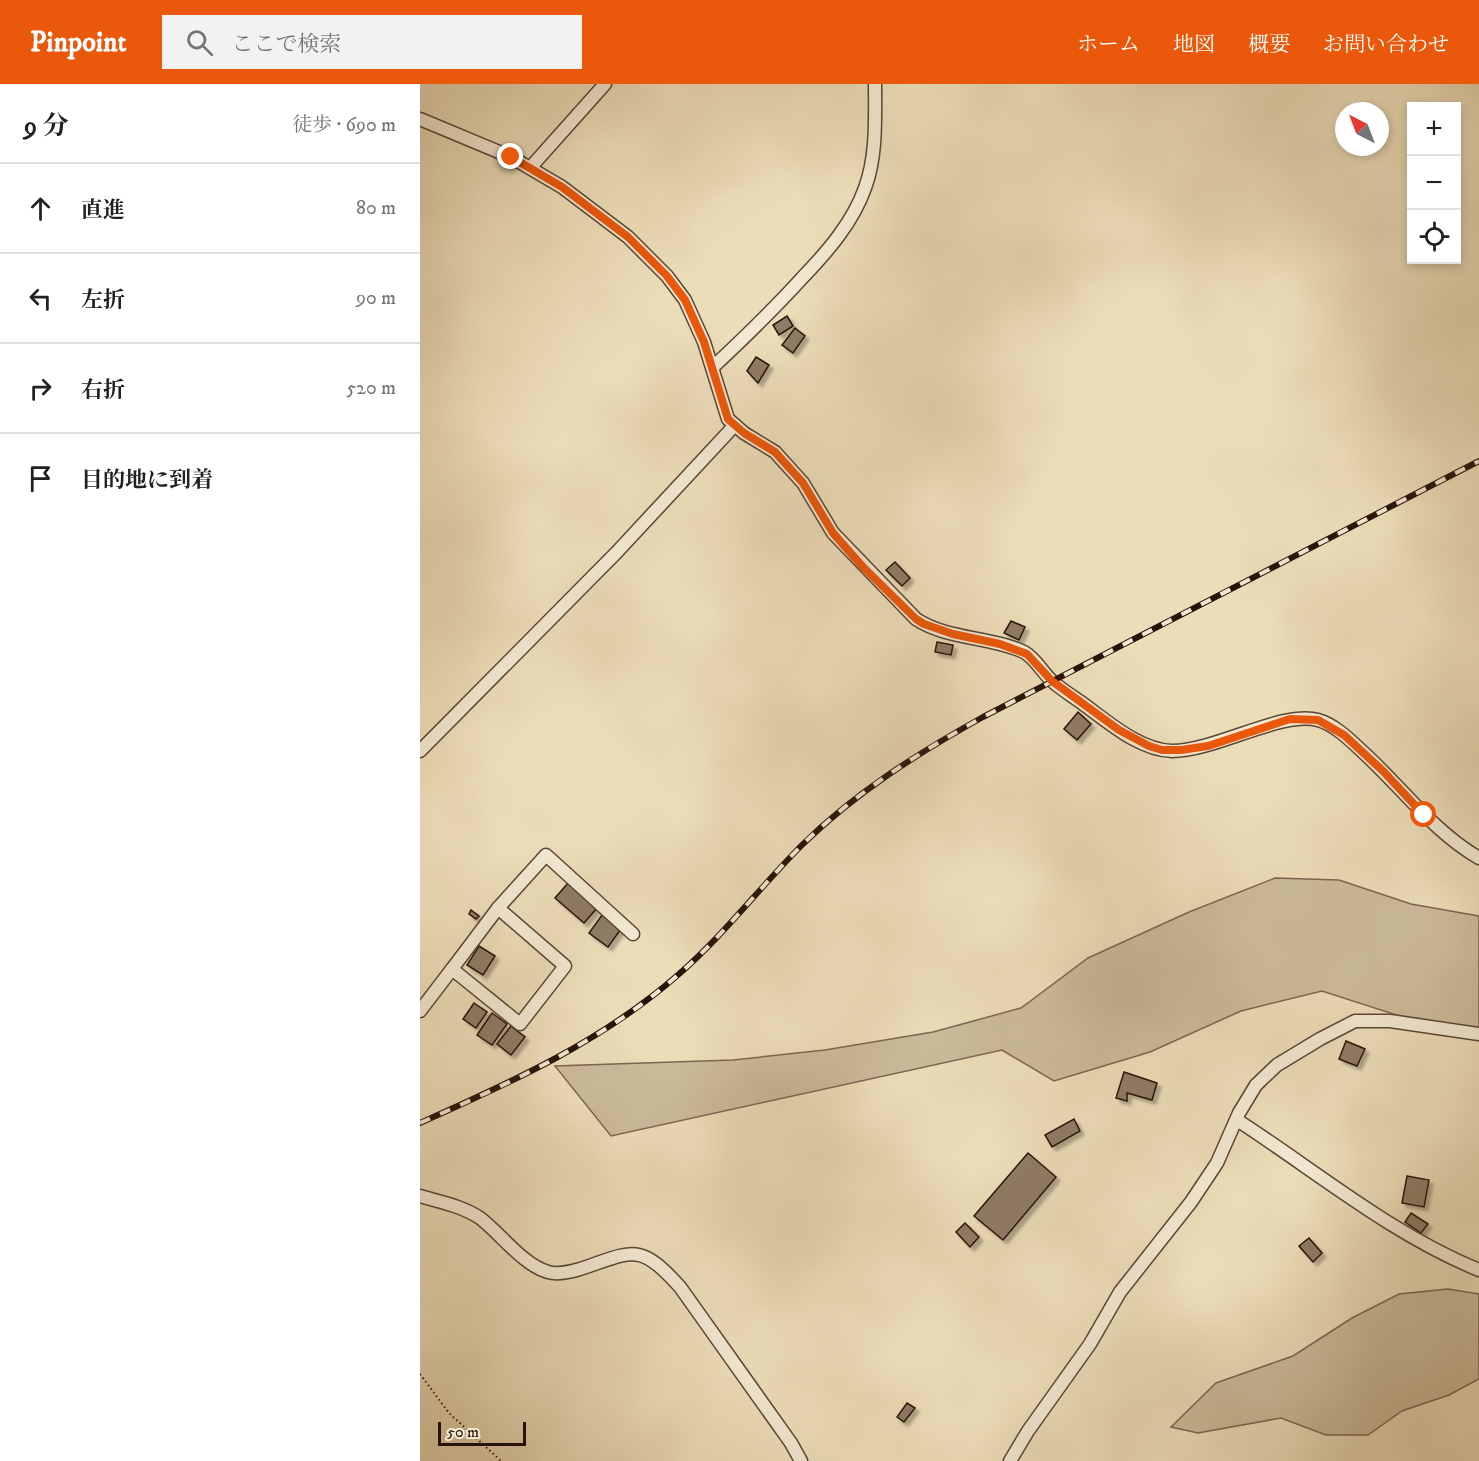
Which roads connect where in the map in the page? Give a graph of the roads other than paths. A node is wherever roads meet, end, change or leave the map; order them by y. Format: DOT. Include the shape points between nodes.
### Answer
graph roads {
  1 [pos="605,84"];
  2 [pos="875,84"];
  3 [pos="420,120"];
  4 [pos="530,168"];
  5 [pos="712,367"];
  6 [pos="735,425"];
  7 [pos="420,751"];
  8 [pos="1479,858"];
  9 [pos="498,908"];
  10 [pos="633,934"];
  11 [pos="452,969"];
  12 [pos="420,1011"];
  13 [pos="1479,1034"];
  14 [pos="1237,1120"];
  15 [pos="420,1196"];
  16 [pos="1479,1269"];
  17 [pos="801,1461"];
  18 [pos="1010,1461"];
  1 -- 4 [label="street"];
  2 -- 5 [label="street" via="872,162 853,214 829,249 768,316"];
  3 -- 4 [label="street"];
  4 -- 5 [label="street" via="628,237 667,276 685,300"];
  5 -- 6 [label="street" via="728,419"];
  6 -- 7 [label="street" via="616,553"];
  6 -- 8 [label="street" via="775,452 803,483 833,533 924,624 1027,654 1052,681 1119,730 1162,750 1208,746 1290,719 1318,720 1344,735 1424,815 1460,847"];
  9 -- 10 [label="street" via="546,855"];
  9 -- 11 [label="street"];
  9 -- 11 [label="street" via="565,966 520,1024"];
  11 -- 12 [label="street"];
  13 -- 14 [label="street" via="1390,1021 1355,1021 1277,1065 1256,1085"];
  14 -- 16 [label="street" via="1435,1251"];
  14 -- 18 [label="street" via="1217,1163 1120,1292 1090,1344"];
  15 -- 17 [label="street" via="479,1217 528,1261 548,1273 568,1273 623,1255 640,1254 660,1265 680,1287"];
}
